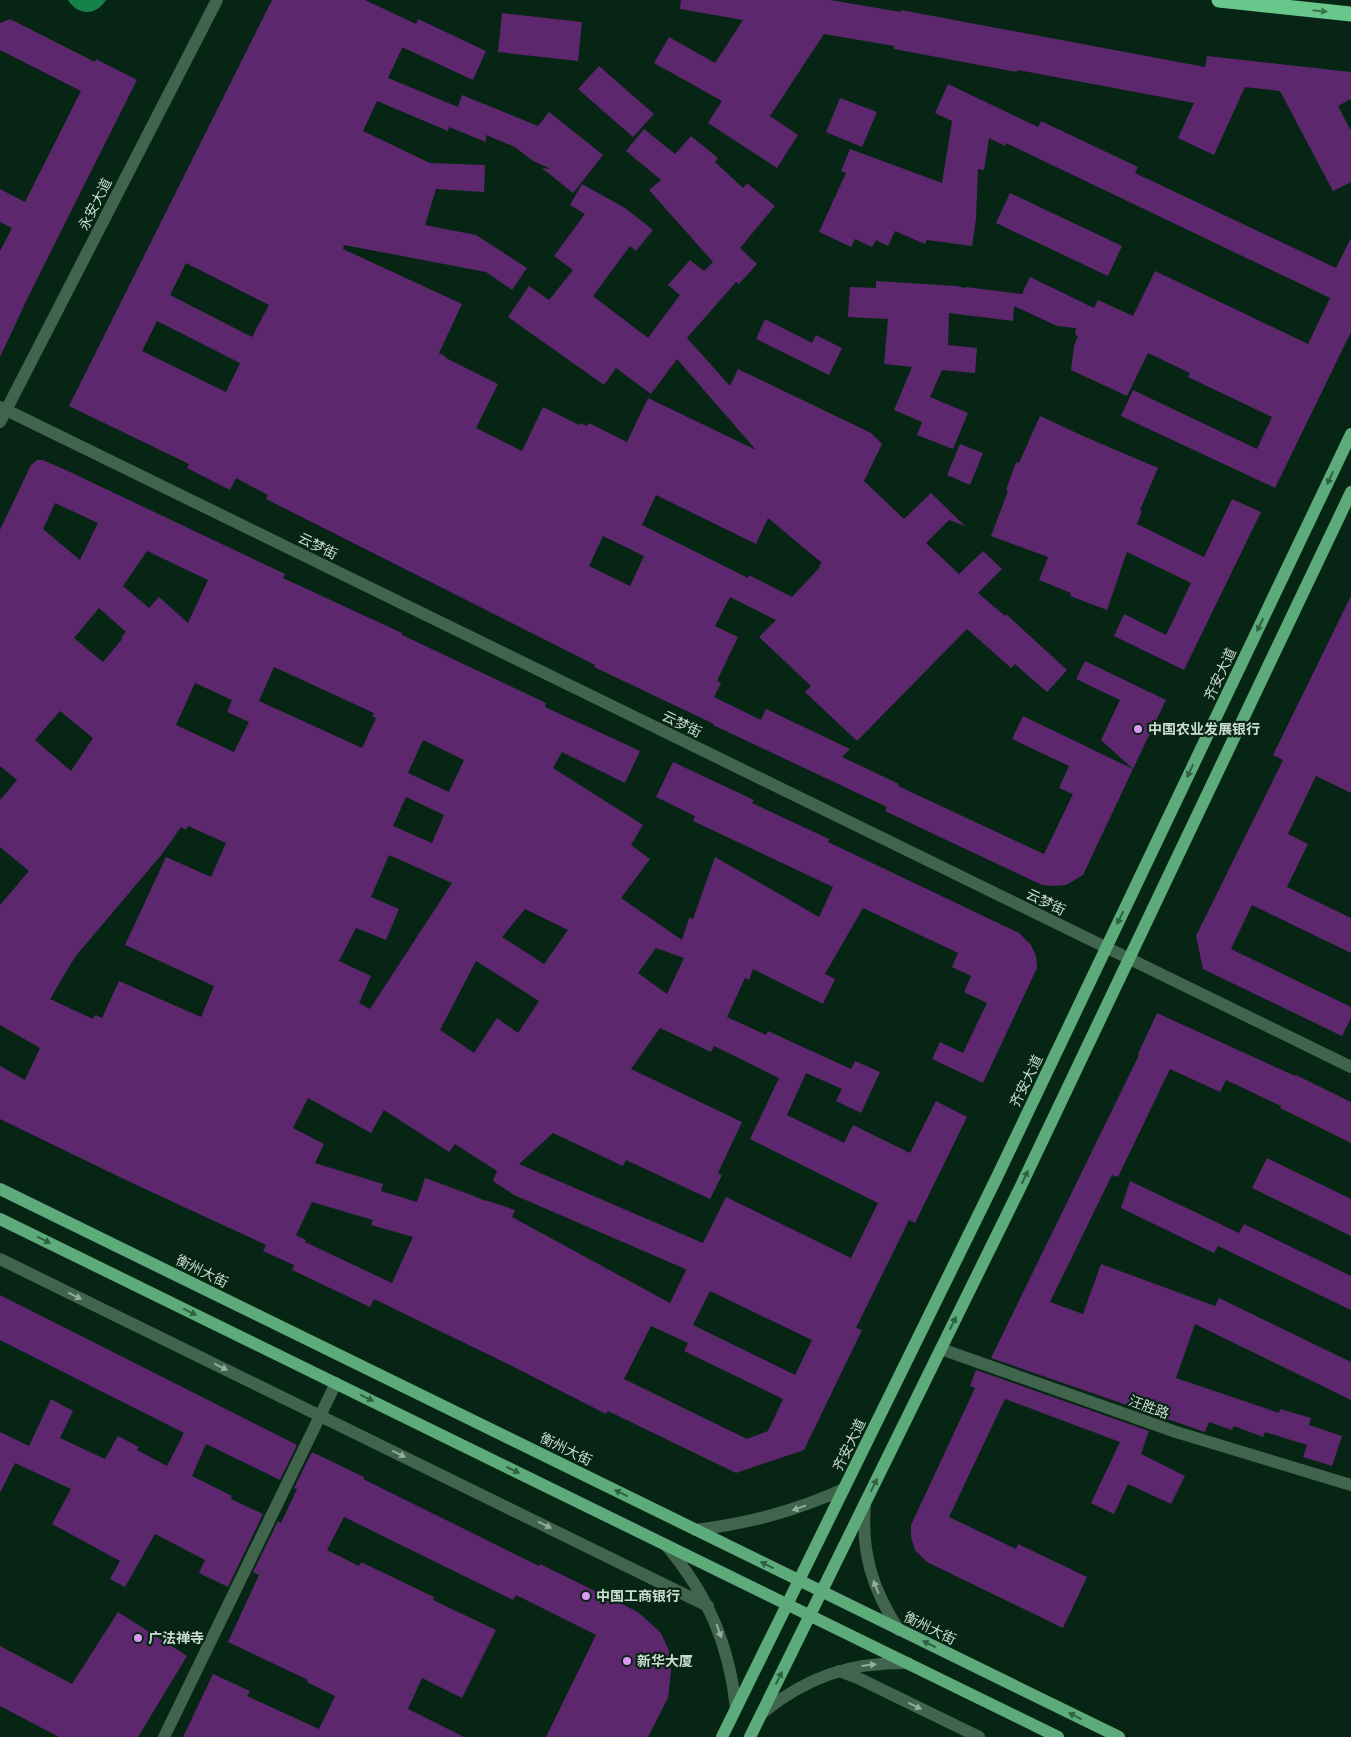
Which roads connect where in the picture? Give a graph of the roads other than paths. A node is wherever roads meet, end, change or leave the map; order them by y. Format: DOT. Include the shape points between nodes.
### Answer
graph roads {
  1 [pos="217,0"];
  2 [pos="1219,0"];
  3 [pos="1351,14"];
  4 [pos="3,409"];
  5 [pos="0,422"];
  6 [pos="1351,434"];
  7 [pos="1351,492"];
  8 [pos="1106,948"];
  9 [pos="1129,959"];
  10 [pos="1351,1067"];
  11 [pos="0,1189"];
  12 [pos="0,1219"];
  13 [pos="0,1259"];
  14 [pos="940,1349"];
  15 [pos="336,1384"];
  16 [pos="320,1416"];
  17 [pos="1351,1485"];
  18 [pos="844,1489"];
  19 [pos="865,1503"];
  20 [pos="696,1530"];
  21 [pos="666,1545"];
  22 [pos="799,1581"];
  23 [pos="821,1591"];
  24 [pos="787,1604"];
  25 [pos="708,1606"];
  26 [pos="810,1615"];
  27 [pos="899,1630"];
  28 [pos="908,1663"];
  29 [pos="839,1670"];
  30 [pos="736,1708"];
  31 [pos="762,1712"];
  32 [pos="164,1737"];
  33 [pos="722,1737"];
  34 [pos="750,1737"];
  35 [pos="979,1737"];
  36 [pos="1058,1737"];
  37 [pos="1119,1737"];
  1 -- 4 [label="street, 永安大道"];
  2 -- 3 [label="highway, one-way"];
  4 -- 5 [label="street, 永安大道"];
  4 -- 8 [label="street, 云梦街"];
  6 -- 8 [label="main road, 齐安大道, one-way"];
  7 -- 9 [label="main road"];
  8 -- 9 [label="street, 云梦街"];
  8 -- 18 [label="main road, 齐安大道"];
  9 -- 10 [label="street, 云梦街"];
  14 -- 9 [label="main road, one-way"];
  20 -- 11 [label="main road, 衡州大街, one-way"];
  12 -- 15 [label="main road, one-way"];
  13 -- 16 [label="street, one-way"];
  14 -- 17 [label="street, 汪胜路" via="1176,1432"];
  19 -- 14 [label="main road, one-way"];
  15 -- 16 [label="street"];
  15 -- 21 [label="main road, one-way"];
  16 -- 25 [label="street, one-way"];
  16 -- 32 [label="street"];
  18 -- 20 [label="street, one-way" via="768,1518"];
  18 -- 22 [label="main road, 齐安大道"];
  19 -- 23 [label="main road"];
  27 -- 19 [label="street, one-way" via="880,1599 868,1564"];
  22 -- 20 [label="main road, 衡州大街, one-way"];
  21 -- 24 [label="main road"];
  21 -- 25 [label="street"];
  22 -- 23 [label="main road, 衡州大街"];
  22 -- 24 [label="main road, 齐安大道"];
  23 -- 26 [label="main road"];
  23 -- 27 [label="main road, 衡州大街"];
  24 -- 26 [label="main road"];
  24 -- 30 [label="main road, 齐安大道"];
  25 -- 30 [label="street, one-way" via="727,1655"];
  26 -- 28 [label="main road"];
  31 -- 26 [label="main road, one-way"];
  37 -- 27 [label="main road, 衡州大街, one-way"];
  29 -- 28 [label="street, one-way"];
  28 -- 36 [label="main road"];
  29 -- 31 [label="street" via="797,1688"];
  29 -- 35 [label="street, one-way"];
  30 -- 33 [label="main road, 齐安大道"];
  31 -- 34 [label="main road"];
}
